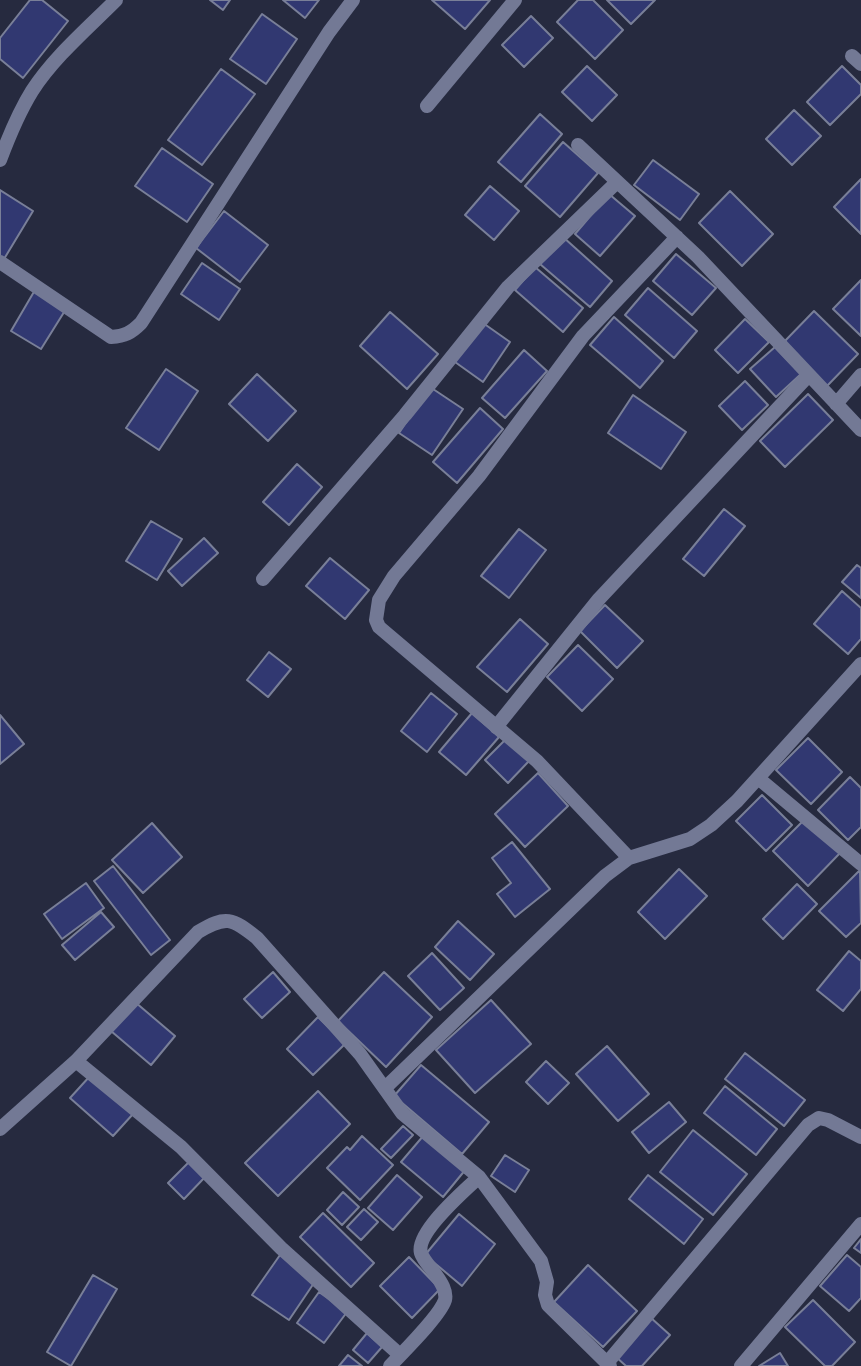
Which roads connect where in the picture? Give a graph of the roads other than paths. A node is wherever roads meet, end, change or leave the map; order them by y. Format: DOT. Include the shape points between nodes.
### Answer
graph roads {
  1 [pos="116,0"];
  2 [pos="353,0"];
  3 [pos="515,0"];
  4 [pos="427,106"];
  5 [pos="578,145"];
  6 [pos="0,160"];
  7 [pos="617,182"];
  8 [pos="677,237"];
  9 [pos="0,262"];
  10 [pos="809,375"];
  11 [pos="861,375"];
  12 [pos="836,404"];
  13 [pos="861,430"];
  14 [pos="263,579"];
  15 [pos="860,667"];
  16 [pos="496,727"];
  17 [pos="758,778"];
  18 [pos="629,858"];
  19 [pos="861,864"];
  20 [pos="76,1061"];
  21 [pos="385,1088"];
  22 [pos="0,1129"];
  23 [pos="861,1137"];
  24 [pos="478,1177"];
  25 [pos="861,1224"];
  26 [pos="395,1361"];
  27 [pos="608,1364"];
  28 [pos="741,1366"];
  1 -- 6 [label="street" via="33,90"];
  2 -- 9 [label="street" via="132,332 111,337"];
  3 -- 4 [label="street"];
  5 -- 7 [label="street"];
  7 -- 8 [label="street"];
  7 -- 14 [label="street" via="509,287"];
  8 -- 10 [label="street"];
  8 -- 16 [label="street" via="583,336 379,600 379,626"];
  10 -- 12 [label="street"];
  10 -- 16 [label="street" via="599,599"];
  11 -- 12 [label="street"];
  12 -- 13 [label="street"];
  15 -- 17 [label="street"];
  16 -- 18 [label="street" via="537,761"];
  17 -- 18 [label="street" via="711,825 690,839"];
  17 -- 19 [label="street"];
  18 -- 21 [label="street"];
  20 -- 21 [label="street" via="198,932 228,919 257,937"];
  20 -- 22 [label="street"];
  20 -- 26 [label="street" via="181,1146"];
  21 -- 24 [label="street" via="402,1113"];
  23 -- 27 [label="street" via="828,1120 819,1118 808,1125"];
  24 -- 26 [label="street" via="439,1217 422,1243 421,1253 441,1282 445,1300"];
  24 -- 27 [label="street" via="541,1261 548,1305"];
  25 -- 28 [label="street"];
}
